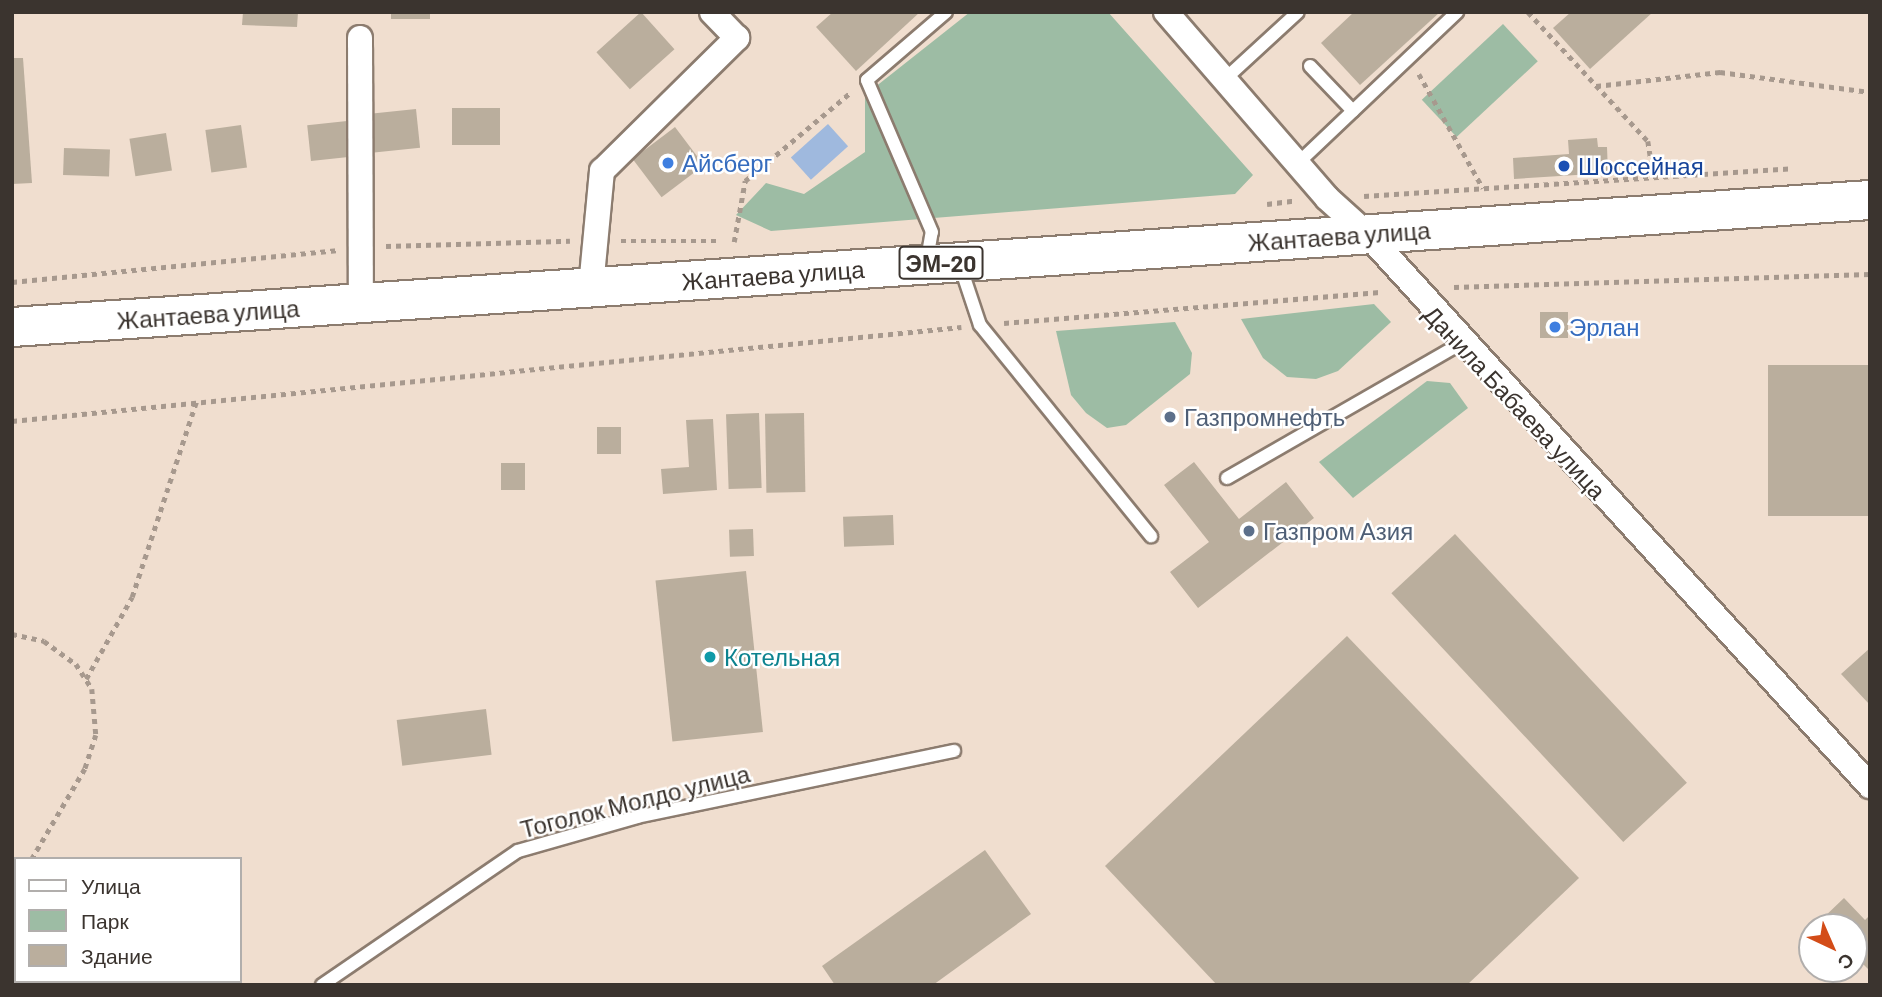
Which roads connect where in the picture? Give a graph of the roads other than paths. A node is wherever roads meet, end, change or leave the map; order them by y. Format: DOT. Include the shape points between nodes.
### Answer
graph roads {
  1 [pos="712,12"];
  2 [pos="946,12"];
  3 [pos="1166,12"];
  4 [pos="1298,12"];
  5 [pos="1457,12"];
  6 [pos="360,38"];
  7 [pos="1310,66"];
  8 [pos="1224,80"];
  9 [pos="1353,111"];
  10 [pos="1297,164"];
  11 [pos="1870,200"];
  12 [pos="1367,234"];
  13 [pos="943,263"];
  14 [pos="591,287"];
  15 [pos="361,303"];
  16 [pos="12,327"];
  17 [pos="1460,344"];
  18 [pos="1227,478"];
  19 [pos="1151,536"];
  20 [pos="954,751"];
  21 [pos="1870,786"];
  22 [pos="322,985"];
  1 -- 14 [label="street" via="737,38 603,171 591,240"];
  2 -- 13 [label="lane" via="867,80"];
  3 -- 8 [label="street, Данила Бабаева улица"];
  4 -- 8 [label="lane"];
  5 -- 9 [label="lane"];
  6 -- 15 [label="street"];
  7 -- 9 [label="lane"];
  8 -- 10 [label="street, Данила Бабаева улица"];
  9 -- 10 [label="lane"];
  10 -- 12 [label="street, Данила Бабаева улица"];
  11 -- 12 [label="main road, Жантаева улица / ЭМ-20"];
  12 -- 13 [label="main road, Жантаева улица / ЭМ-20"];
  12 -- 17 [label="street, Данила Бабаева улица"];
  13 -- 14 [label="main road, Жантаева улица / ЭМ-20"];
  13 -- 19 [label="lane" via="980,325"];
  14 -- 15 [label="main road, Жантаева улица / ЭМ-20"];
  15 -- 16 [label="main road, Жантаева улица / ЭМ-20"];
  17 -- 18 [label="lane"];
  17 -- 21 [label="street, Данила Бабаева улица"];
  20 -- 22 [label="lane, Тоголок Молдо улица" via="637,817 518,851"];
}
